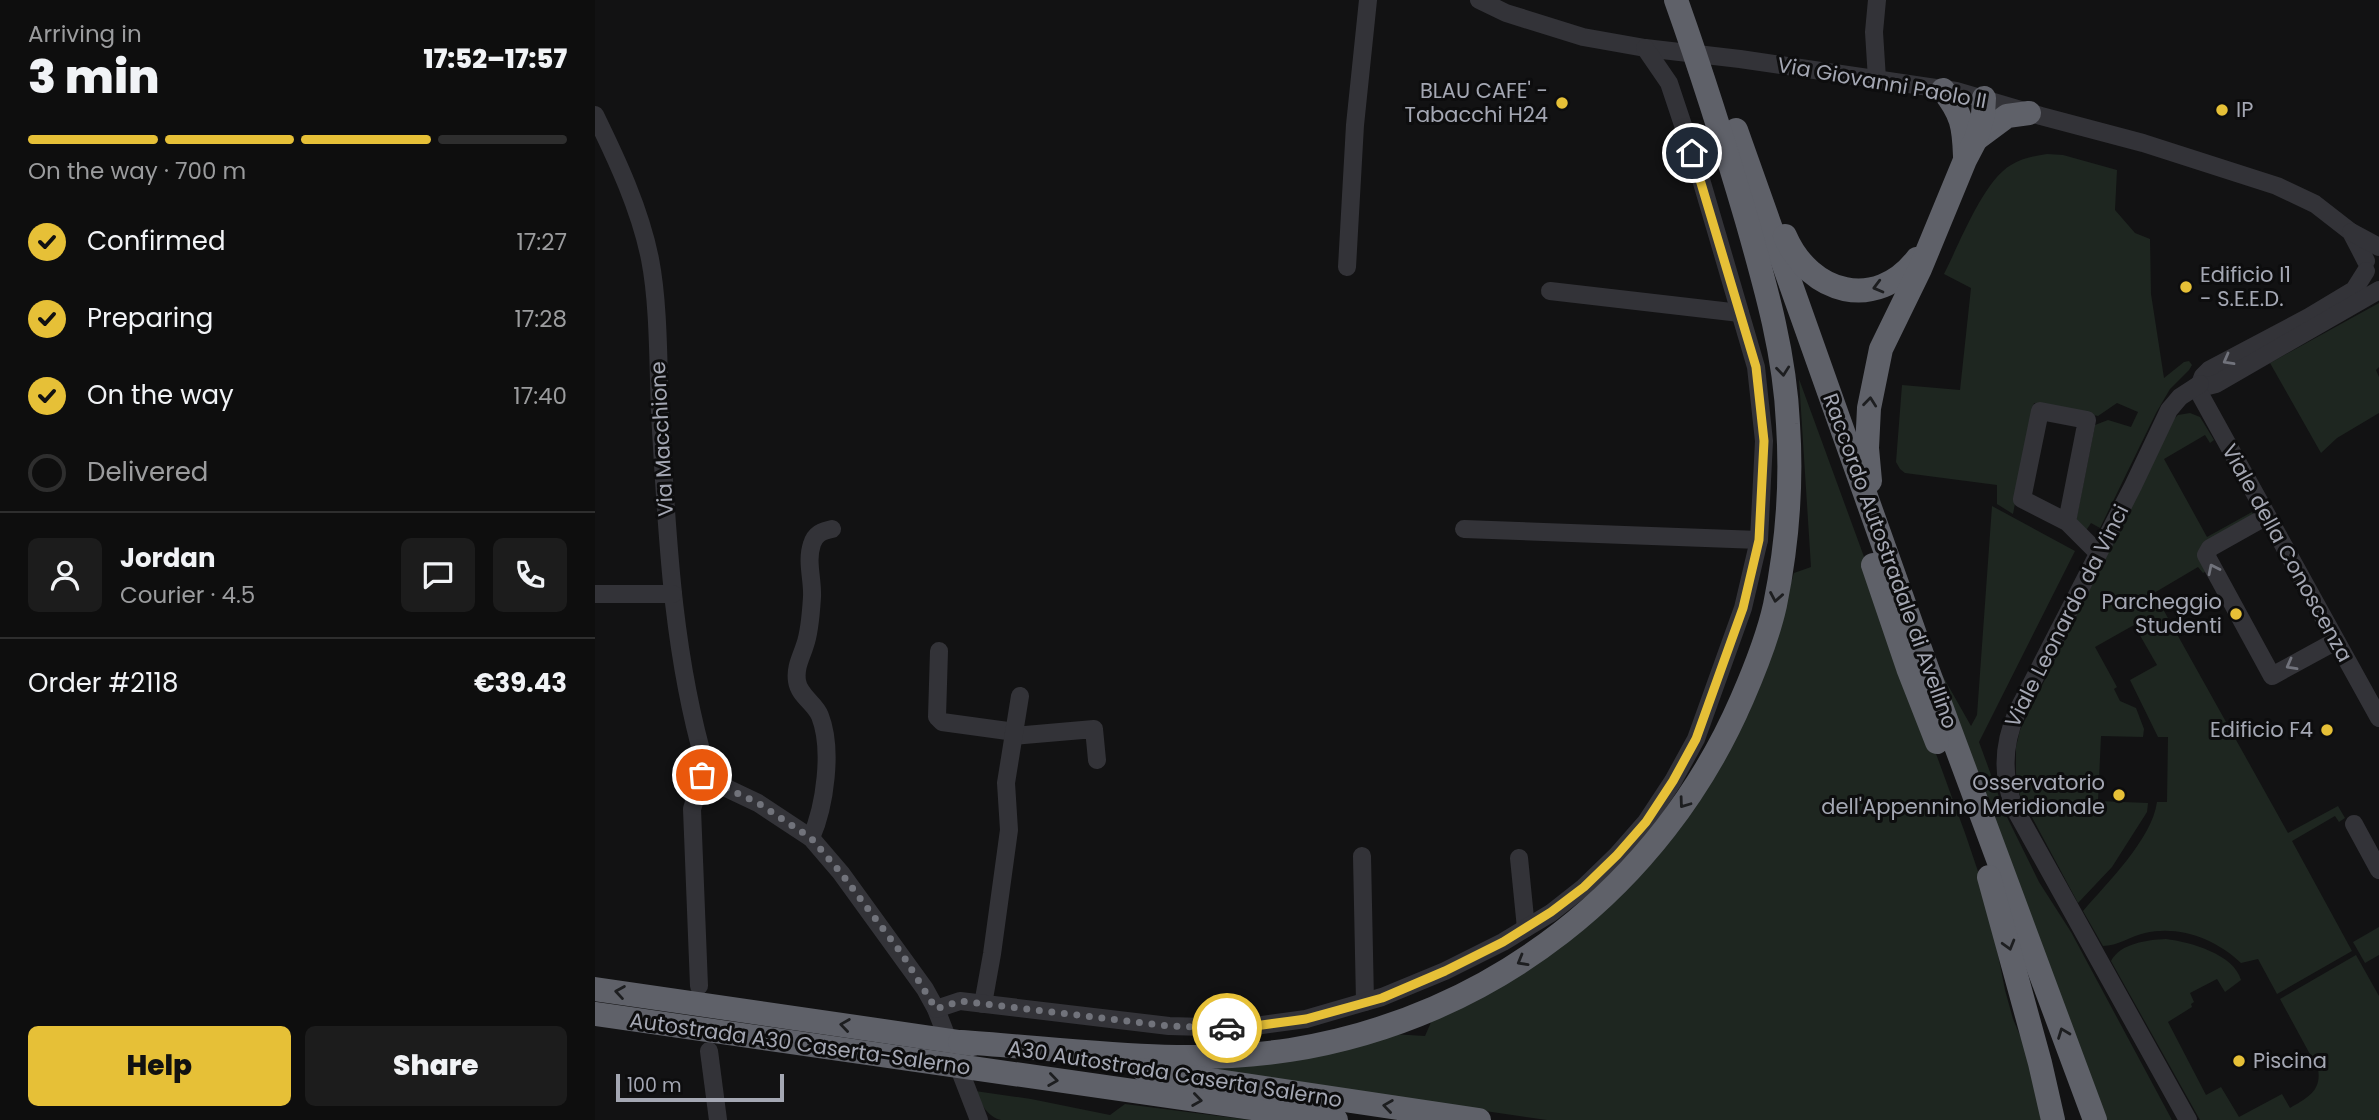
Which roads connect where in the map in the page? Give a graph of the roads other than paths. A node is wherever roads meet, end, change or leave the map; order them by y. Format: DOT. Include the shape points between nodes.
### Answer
graph roads {
  1 [pos="1368,0"];
  2 [pos="1479,0"];
  3 [pos="1676,0"];
  4 [pos="1690,0"];
  5 [pos="1877,0"];
  6 [pos="1646,48"];
  7 [pos="1877,79"];
  8 [pos="1943,90"];
  9 [pos="1984,98"];
  10 [pos="2029,113"];
  11 [pos="595,115"];
  12 [pos="1717,117"];
  13 [pos="1739,139"];
  14 [pos="1968,145"];
  15 [pos="1929,245"];
  16 [pos="2372,258"];
  17 [pos="1346,267"];
  18 [pos="2379,285"];
  19 [pos="2379,290"];
  20 [pos="1550,291"];
  21 [pos="1740,313"];
  22 [pos="2198,386"];
  23 [pos="1868,499"];
  24 [pos="2267,516"];
  25 [pos="2067,522"];
  26 [pos="832,529"];
  27 [pos="1464,529"];
  28 [pos="1759,540"];
  29 [pos="2098,553"];
  30 [pos="595,594"];
  31 [pos="673,594"];
  32 [pos="2336,640"];
  33 [pos="939,651"];
  34 [pos="1020,696"];
  35 [pos="2379,718"];
  36 [pos="1014,734"];
  37 [pos="1097,760"];
  38 [pos="710,781"];
  39 [pos="2354,824"];
  40 [pos="811,838"];
  41 [pos="1362,856"];
  42 [pos="1519,858"];
  43 [pos="2379,870"];
  44 [pos="1526,928"];
  45 [pos="699,986"];
  46 [pos="595,989"];
  47 [pos="1365,1002"];
  48 [pos="983,1004"];
  49 [pos="936,1009"];
  50 [pos="595,1014"];
  51 [pos="912,1035"];
  52 [pos="960,1042"];
  53 [pos="709,1051"];
  54 [pos="2081,1082"];
  55 [pos="1129,1090"];
  56 [pos="718,1120"];
  57 [pos="979,1120"];
  58 [pos="1336,1120"];
  59 [pos="1479,1120"];
  60 [pos="2053,1120"];
  61 [pos="2095,1120"];
  62 [pos="2103,1120"];
  63 [pos="2188,1120"];
  1 -- 17 [label="street"];
  2 -- 6 [label="street, Via Giovanni Paolo II" via="1541,25"];
  3 -- 12 [label="highway"];
  4 -- 13 [label="highway, Raccordo Autostradale di Avellino"];
  5 -- 7 [label="street"];
  6 -- 7 [label="street, Via Giovanni Paolo II"];
  6 -- 21 [label="street" via="1669,83"];
  7 -- 8 [label="street, Via Giovanni Paolo II"];
  8 -- 9 [label="street, Via Giovanni Paolo II"];
  8 -- 14 [label="highway" via="1963,121"];
  9 -- 10 [label="street, Via Giovanni Paolo II"];
  9 -- 14 [label="highway" via="1983,115"];
  10 -- 14 [label="highway" via="2007,116"];
  10 -- 16 [label="street, Via Giovanni Paolo II" via="2143,142 2277,186 2315,204 2351,232"];
  11 -- 31 [label="street, Via Macchione" via="634,203 650,259"];
  12 -- 52 [label="highway, one-way" via="1780,347 1789,435 1785,543 1771,620 1756,668 1724,740 1650,850 1589,911 1539,951 1417,1016 1359,1036 1288,1050 1213,1057 1142,1058"];
  12 -- 60 [label="highway, one-way" via="1908,668 1987,872"];
  15 -- 13 [label="highway, one-way" via="1903,276 1882,288 1856,291 1828,284 1810,272 1789,244"];
  13 -- 23 [label="highway, Raccordo Autostradale di Avellino"];
  14 -- 15 [label="highway"];
  23 -- 15 [label="highway, one-way" via="1869,408 1876,366"];
  16 -- 18 [label="street, Via Giovanni Paolo II" via="2371,281"];
  16 -- 22 [label="street, one-way" via="2354,290 2209,370"];
  19 -- 22 [label="street" via="2216,384"];
  20 -- 21 [label="street"];
  21 -- 28 [label="street" via="1756,367 1764,441"];
  22 -- 24 [label="street, Viale della Conoscenza"];
  22 -- 29 [label="street, Viale Leonardo da Vinci" via="2169,410"];
  54 -- 23 [label="highway, Raccordo Autostradale di Avellino, one-way"];
  24 -- 32 [label="street, Viale della Conoscenza"];
  32 -- 24 [label="street, one-way" via="2271,676 2206,555 2210,548"];
  25 -- 25 [label="street" via="2087,421 2040,411 2022,499"];
  25 -- 29 [label="street"];
  26 -- 40 [label="street" via="812,541 812,595 806,644 798,662 799,690 820,714 825,731 822,803"];
  27 -- 28 [label="street"];
  28 -- 44 [label="street" via="1743,608 1696,739 1673,781 1617,855 1584,887"];
  29 -- 63 [label="street, Viale Leonardo da Vinci" via="2017,712 2009,731 2004,771 2015,809"];
  30 -- 31 [label="street"];
  31 -- 38 [label="street, Via Macchione" via="689,700"];
  32 -- 35 [label="street, Viale della Conoscenza"];
  33 -- 36 [label="street" via="937,717 942,722"];
  34 -- 36 [label="street"];
  36 -- 37 [label="street" via="1094,729"];
  36 -- 48 [label="street" via="1006,783 1009,830"];
  38 -- 40 [label="street" via="758,803"];
  38 -- 45 [label="street" via="692,809"];
  39 -- 43 [label="street"];
  40 -- 49 [label="street" via="902,954"];
  41 -- 47 [label="street"];
  42 -- 44 [label="street"];
  44 -- 47 [label="street" via="1445,971"];
  51 -- 46 [label="highway, Autostrada A30 Caserta-Salerno, one-way"];
  47 -- 48 [label="street" via="1306,1019 1240,1028 1169,1026"];
  48 -- 49 [label="street" via="960,1001"];
  49 -- 57 [label="street"];
  50 -- 55 [label="highway, Autostrada A30 Caserta-Salerno, one-way"];
  51 -- 52 [label="highway, A30 Autostrada Caserta Salerno"];
  59 -- 52 [label="highway, A30 Autostrada Caserta Salerno, one-way"];
  53 -- 56 [label="street"];
  54 -- 61 [label="highway, Raccordo Autostradale di Avellino"];
  54 -- 62 [label="highway"];
  55 -- 58 [label="highway, A30 Autostrada Caserta Salerno, one-way"];
}
